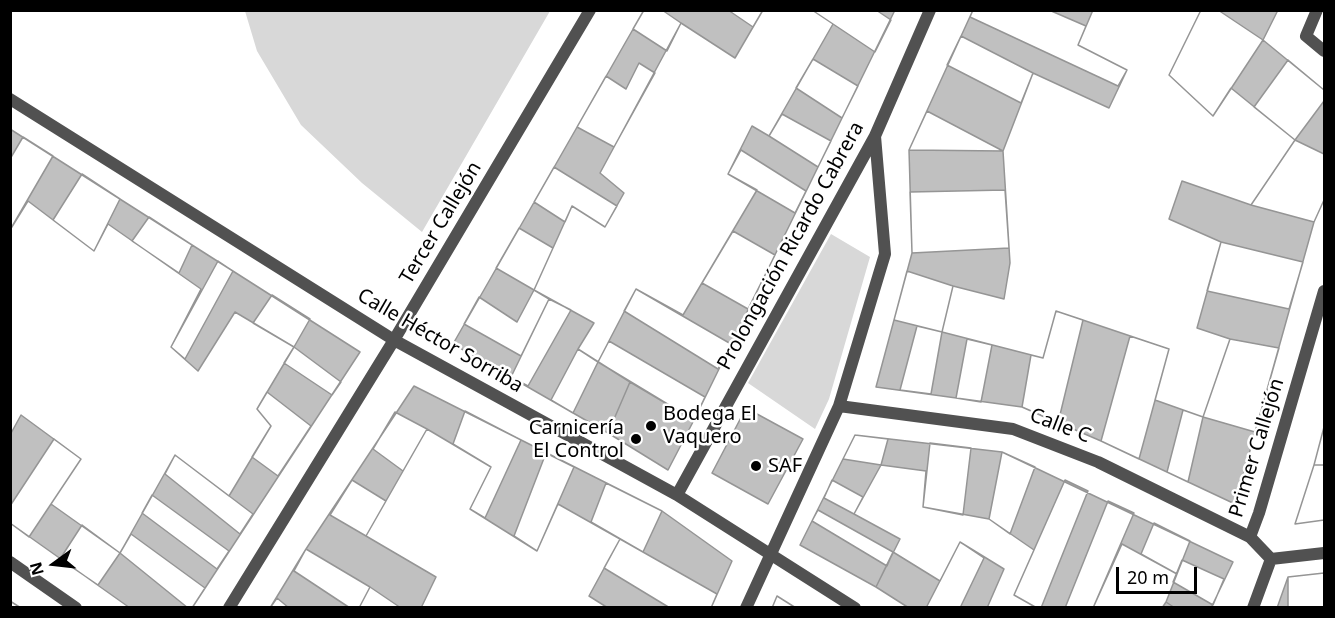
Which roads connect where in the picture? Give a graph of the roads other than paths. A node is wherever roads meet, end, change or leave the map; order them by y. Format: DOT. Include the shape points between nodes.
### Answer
graph roads {
  1 [pos="590,10"];
  2 [pos="930,10"];
  3 [pos="1317,10"];
  4 [pos="1324,51"];
  5 [pos="10,99"];
  6 [pos="875,136"];
  7 [pos="1324,291"];
  8 [pos="394,340"];
  9 [pos="839,406"];
  10 [pos="677,495"];
  11 [pos="1250,537"];
  12 [pos="1324,553"];
  13 [pos="771,554"];
  14 [pos="1271,559"];
  15 [pos="10,562"];
  16 [pos="76,608"];
  17 [pos="228,608"];
  18 [pos="746,608"];
  19 [pos="855,608"];
  20 [pos="1252,608"];
  1 -- 8 [label="street, Tercer Callejón"];
  2 -- 6 [label="street, Prolongación Ricardo Cabrera"];
  3 -- 4 [label="street" via="1306,36"];
  5 -- 8 [label="street, Calle Héctor Sorriba"];
  6 -- 9 [label="street" via="885,254"];
  6 -- 10 [label="street, Prolongación Ricardo Cabrera"];
  7 -- 11 [label="street, Primer Callejón"];
  8 -- 10 [label="street, Calle Héctor Sorriba"];
  8 -- 17 [label="street, Tercer Callejón"];
  9 -- 11 [label="street, Calle C" via="1013,429 1098,462"];
  9 -- 13 [label="street"];
  10 -- 13 [label="street, Calle Héctor Sorriba"];
  11 -- 14 [label="street, Primer Callejón"];
  12 -- 14 [label="street"];
  13 -- 18 [label="street"];
  13 -- 19 [label="street, Calle Héctor Sorriba"];
  14 -- 20 [label="street"];
  15 -- 16 [label="street"];
}
